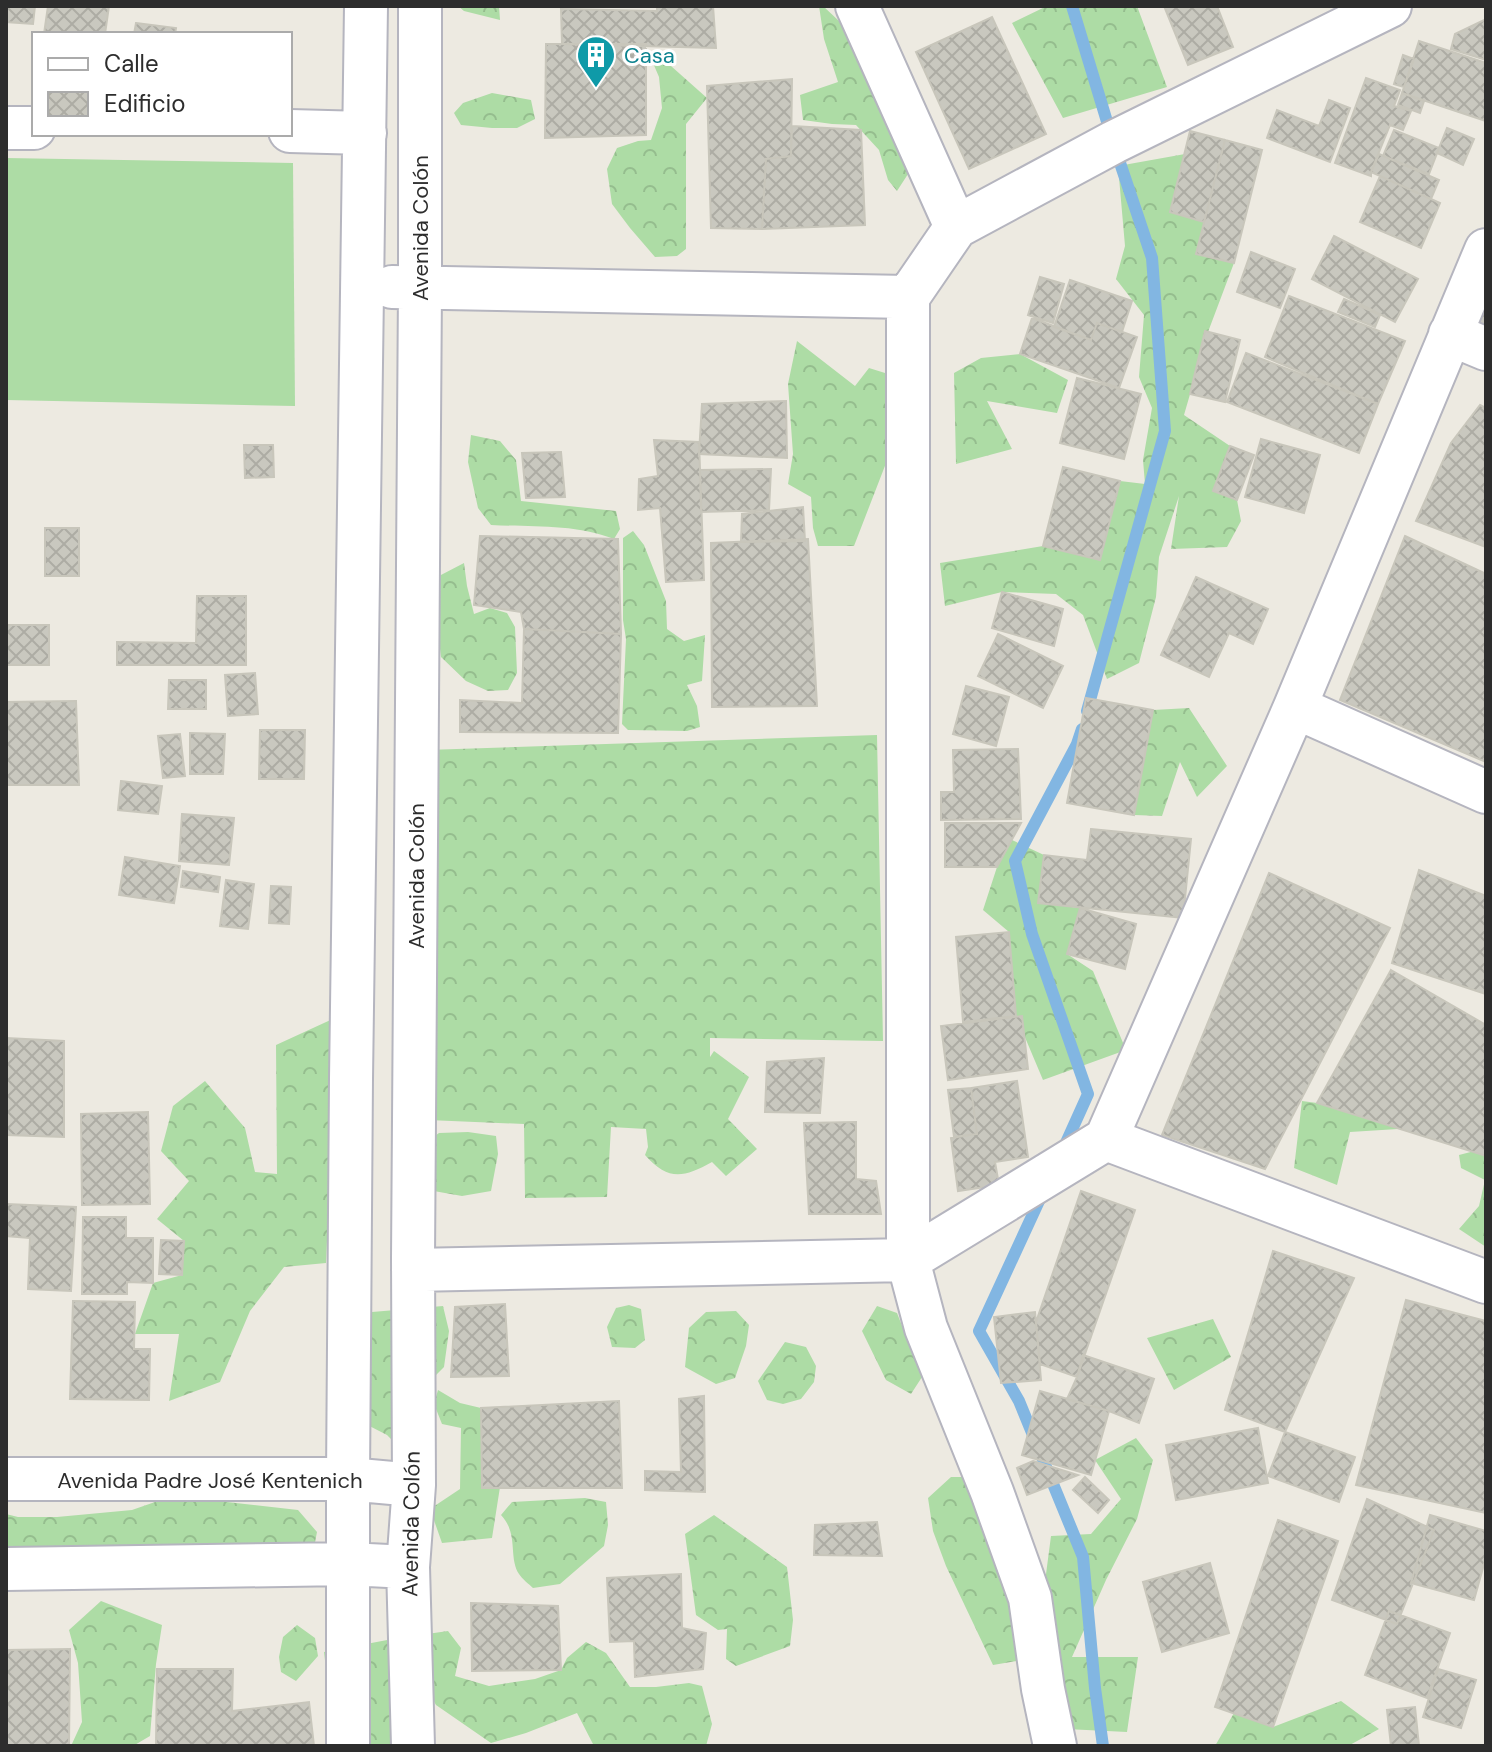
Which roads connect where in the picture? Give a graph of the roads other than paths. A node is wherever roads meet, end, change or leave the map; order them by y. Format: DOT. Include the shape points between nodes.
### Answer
graph roads {
  1 [pos="366,6"];
  2 [pos="420,6"];
  3 [pos="857,6"];
  4 [pos="1390,6"];
  5 [pos="6,128"];
  6 [pos="32,128"];
  7 [pos="292,131"];
  8 [pos="365,133"];
  9 [pos="956,227"];
  10 [pos="1486,250"];
  11 [pos="363,287"];
  12 [pos="420,288"];
  13 [pos="908,297"];
  14 [pos="1468,342"];
  15 [pos="1295,707"];
  16 [pos="1486,792"];
  17 [pos="1106,1139"];
  18 [pos="908,1260"];
  19 [pos="413,1270"];
  20 [pos="1486,1282"];
  21 [pos="6,1479"];
  22 [pos="348,1479"];
  23 [pos="414,1485"];
  24 [pos="348,1564"];
  25 [pos="408,1567"];
  26 [pos="6,1569"];
  27 [pos="348,1746"];
  28 [pos="413,1746"];
  29 [pos="1055,1746"];
  1 -- 8 [label="street"];
  2 -- 12 [label="street, Avenida Colón"];
  3 -- 9 [label="street"];
  4 -- 9 [label="street" via="1114,142"];
  5 -- 6 [label="street"];
  7 -- 8 [label="street"];
  8 -- 11 [label="street"];
  9 -- 13 [label="street"];
  10 -- 14 [label="street"];
  11 -- 12 [label="street"];
  11 -- 22 [label="street"];
  12 -- 13 [label="street"];
  12 -- 19 [label="street, Avenida Colón"];
  13 -- 18 [label="street"];
  14 -- 15 [label="street"];
  15 -- 16 [label="street"];
  15 -- 17 [label="street"];
  17 -- 18 [label="street"];
  17 -- 20 [label="street"];
  18 -- 19 [label="street"];
  18 -- 29 [label="street" via="926,1328 1030,1598"];
  19 -- 23 [label="street, Avenida Colón"];
  21 -- 22 [label="street, Avenida Padre José Kentenich"];
  22 -- 23 [label="street, Avenida Padre José Kentenich"];
  22 -- 24 [label="street"];
  23 -- 25 [label="street, Avenida Colón"];
  24 -- 25 [label="street"];
  24 -- 26 [label="street"];
  24 -- 27 [label="street"];
  25 -- 28 [label="street, Avenida Colón"];
}
